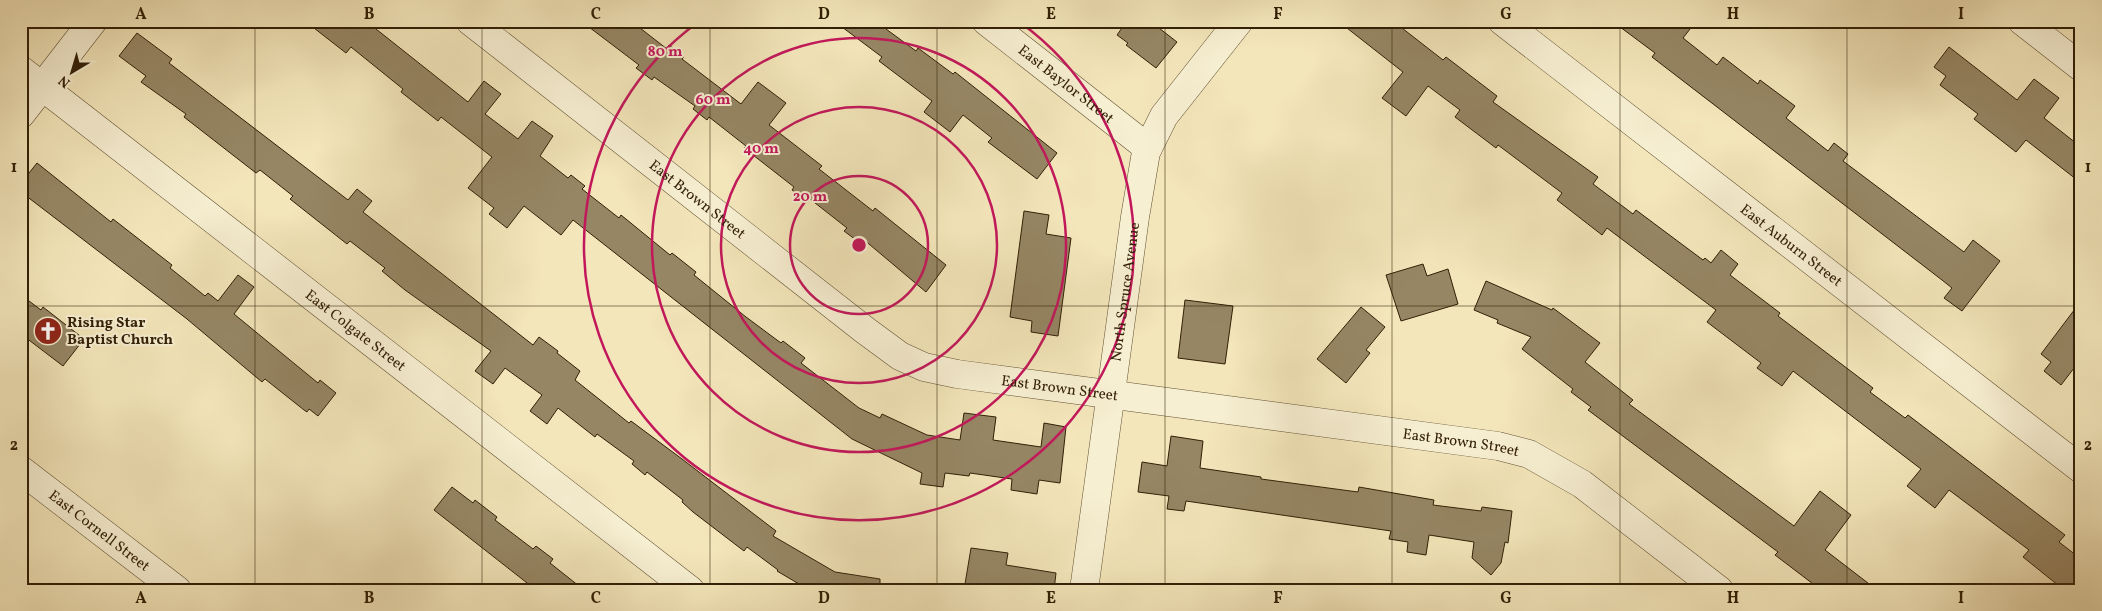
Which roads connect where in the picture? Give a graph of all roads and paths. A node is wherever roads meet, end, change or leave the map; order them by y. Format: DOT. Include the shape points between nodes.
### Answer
graph roads {
  1 [pos="93,21"];
  2 [pos="470,21"];
  3 [pos="986,21"];
  4 [pos="1239,21"];
  5 [pos="1502,21"];
  6 [pos="2022,21"];
  7 [pos="2081,67"];
  8 [pos="21,70"];
  9 [pos="42,87"];
  10 [pos="21,114"];
  11 [pos="1148,148"];
  12 [pos="1110,394"];
  13 [pos="2081,469"];
  14 [pos="21,470"];
  15 [pos="177,590"];
  16 [pos="690,590"];
  17 [pos="1084,590"];
  18 [pos="1719,590"];
  1 -- 9 [label="street"];
  2 -- 12 [label="street, East Brown Street" via="900,356 924,367 957,374"];
  3 -- 11 [label="street, East Baylor Street"];
  4 -- 11 [label="street, North Spruce Avenue" via="1164,116"];
  5 -- 13 [label="street, East Auburn Street"];
  6 -- 7 [label="street"];
  8 -- 9 [label="street, East Colgate Street"];
  9 -- 10 [label="street"];
  9 -- 16 [label="street, East Colgate Street"];
  11 -- 12 [label="street, North Spruce Avenue"];
  12 -- 17 [label="street, North Spruce Avenue"];
  12 -- 18 [label="street, East Brown Street" via="1498,446 1529,454 1582,484"];
  14 -- 15 [label="street, East Cornell Street"];
}
